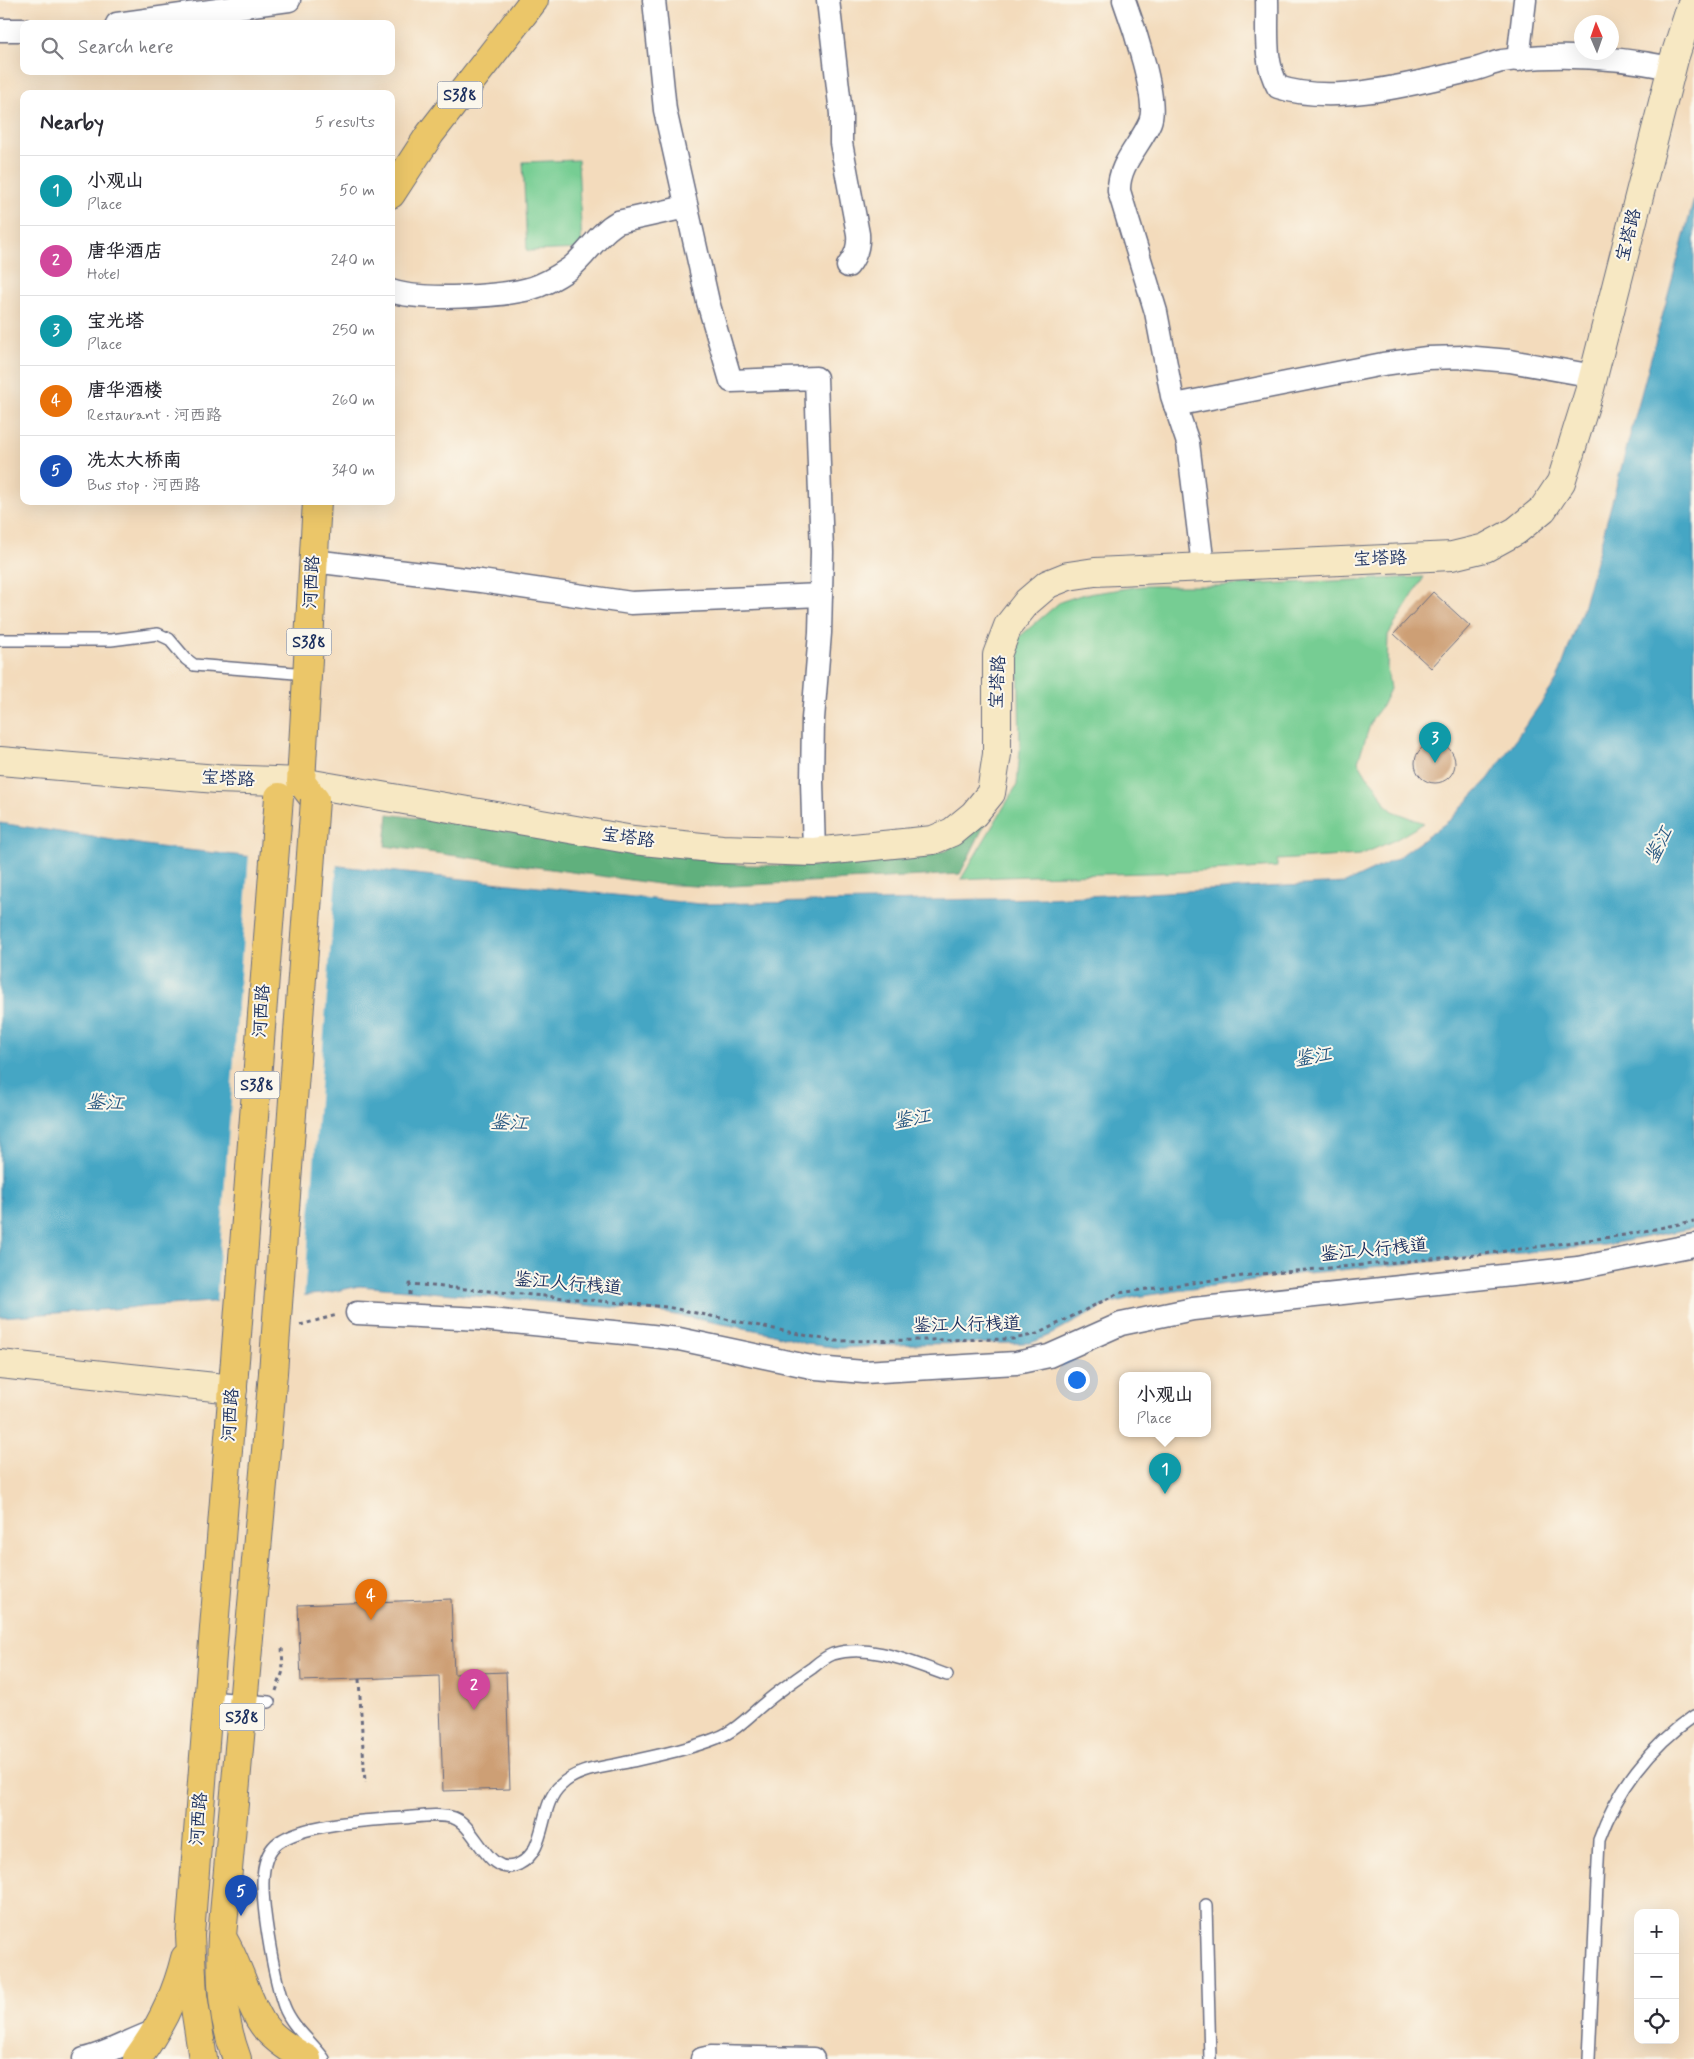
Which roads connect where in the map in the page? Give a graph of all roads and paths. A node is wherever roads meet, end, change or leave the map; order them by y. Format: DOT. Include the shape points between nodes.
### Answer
graph roads {
  1 [pos="289,0"];
  2 [pos="534,0"];
  3 [pos="654,0"];
  4 [pos="828,0"];
  5 [pos="1124,0"];
  6 [pos="1267,0"];
  7 [pos="1525,0"];
  8 [pos="1693,0"];
  9 [pos="146,20"];
  10 [pos="0,30"];
  11 [pos="20,30"];
  12 [pos="1518,60"];
  13 [pos="1672,68"];
  14 [pos="395,188"];
  15 [pos="686,207"];
  16 [pos="848,266"];
  17 [pos="395,292"];
  18 [pos="1594,376"];
  19 [pos="1175,405"];
  20 [pos="318,505"];
  21 [pos="313,561"];
  22 [pos="1203,566"];
  23 [pos="821,595"];
  24 [pos="0,640"];
  25 [pos="307,674"];
  26 [pos="0,762"];
  27 [pos="298,793"];
  28 [pos="814,852"];
  29 [pos="1694,1221"];
  30 [pos="1694,1245"];
  31 [pos="410,1284"];
  32 [pos="358,1313"];
  33 [pos="0,1364"];
  34 [pos="234,1381"];
  35 [pos="282,1646"];
  36 [pos="947,1675"];
  37 [pos="359,1679"];
  38 [pos="210,1697"];
  39 [pos="256,1701"];
  40 [pos="1694,1716"];
  41 [pos="205,1739"];
  42 [pos="240,1741"];
  43 [pos="364,1783"];
  44 [pos="1206,1905"];
  45 [pos="190,1935"];
  46 [pos="222,1936"];
  47 [pos="156,2031"];
  48 [pos="84,2059"];
  49 [pos="137,2059"];
  50 [pos="203,2059"];
  51 [pos="237,2059"];
  52 [pos="307,2059"];
  53 [pos="324,2059"];
  54 [pos="702,2059"];
  55 [pos="814,2059"];
  56 [pos="1210,2059"];
  57 [pos="1589,2059"];
  1 -- 9 [label="street"];
  2 -- 14 [label="main road, S388" via="430,134"];
  3 -- 15 [label="street" via="665,110"];
  4 -- 16 [label="street" via="841,114 841,143 859,244"];
  5 -- 19 [label="street" via="1153,109 1144,136 1124,165 1119,191 1156,312"];
  6 -- 12 [label="street" via="1268,57 1272,76 1278,87 1292,92 1334,95 1362,92"];
  7 -- 12 [label="street"];
  8 -- 13 [label="street, 宝塔路"];
  10 -- 11 [label="street"];
  12 -- 13 [label="street" via="1633,60"];
  13 -- 18 [label="street, 宝塔路"];
  15 -- 17 [label="street" via="629,218 609,227 570,268 530,289 424,296"];
  15 -- 23 [label="street" via="731,381 816,378"];
  18 -- 19 [label="street" via="1510,361 1427,358"];
  18 -- 22 [label="street, 宝塔路" via="1561,482 1543,509 1516,531 1485,548 1452,556"];
  19 -- 22 [label="street" via="1188,443"];
  20 -- 21 [label="main road, 河西路 / S388"];
  21 -- 23 [label="street" via="631,604"];
  21 -- 25 [label="main road, 河西路 / S388"];
  22 -- 28 [label="street, 宝塔路" via="1095,572 1068,576 1048,584 1008,626 997,655 998,754 991,793 974,814 952,832 933,840"];
  23 -- 28 [label="street" via="813,728"];
  24 -- 25 [label="lane" via="111,640 158,634 169,640 194,665"];
  25 -- 27 [label="main road, 河西路 / S388"];
  26 -- 27 [label="street, 宝塔路" via="217,779"];
  27 -- 28 [label="street, 宝塔路" via="633,840 722,849"];
  27 -- 34 [label="main road, 河西路 / S388, bridge"];
  27 -- 39 [label="main road, 河西路 / S388, bridge"];
  29 -- 31 [label="path, 鉴江人行栈道" via="1484,1254 1250,1275 1119,1293 1029,1338 1013,1339 833,1341 667,1307"];
  30 -- 32 [label="street" via="1578,1268 1193,1309 1121,1324 1049,1356 1016,1363 864,1372 816,1368 654,1336 481,1319"];
  33 -- 34 [label="street"];
  34 -- 38 [label="main road, 河西路 / S388"];
  35 -- 39 [label="path" via="283,1671"];
  36 -- 53 [label="lane" via="892,1656 866,1651 830,1655 719,1738 580,1773 561,1784 553,1794 530,1855 512,1868 503,1866 485,1853 465,1825 454,1817 337,1825 282,1840 269,1851 264,1872 265,1914 276,1976 285,2007 301,2034"];
  37 -- 43 [label="path"];
  38 -- 39 [label="lane"];
  38 -- 41 [label="main road, 河西路 / S388"];
  39 -- 42 [label="main road, 河西路 / S388"];
  40 -- 57 [label="lane" via="1655,1748 1623,1788 1599,1840"];
  41 -- 42 [label="main road"];
  41 -- 45 [label="main road, 河西路 / S388"];
  42 -- 46 [label="main road, 河西路 / S388"];
  44 -- 56 [label="lane"];
  45 -- 47 [label="main road" via="180,1980"];
  45 -- 50 [label="main road, 河西路 / S388" via="193,1995"];
  46 -- 51 [label="main road, 河西路 / S388" via="222,1993"];
  46 -- 52 [label="main road" via="236,1959 260,2020 277,2039"];
  47 -- 48 [label="street"];
  47 -- 49 [label="main road"];
  54 -- 55 [label="street"];
}
